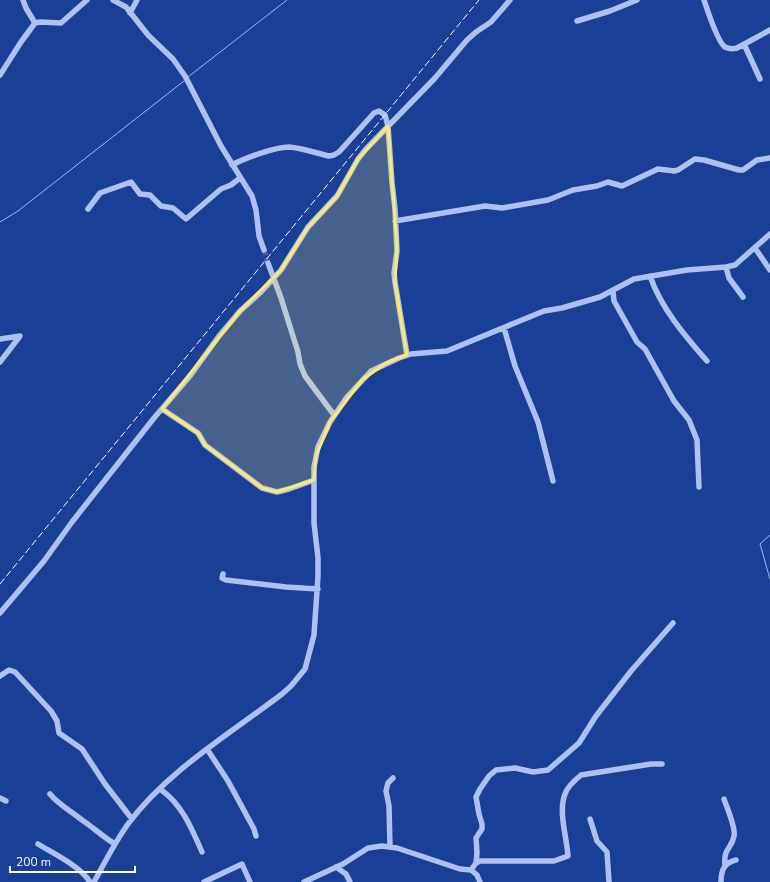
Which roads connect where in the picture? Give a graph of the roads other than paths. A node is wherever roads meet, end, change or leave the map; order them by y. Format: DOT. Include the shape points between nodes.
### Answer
graph roads {
  1 [pos="23,0"];
  2 [pos="88,0"];
  3 [pos="113,0"];
  4 [pos="137,0"];
  5 [pos="510,0"];
  6 [pos="637,0"];
  7 [pos="704,0"];
  8 [pos="130,13"];
  9 [pos="577,21"];
  10 [pos="35,23"];
  11 [pos="770,30"];
  12 [pos="744,44"];
  13 [pos="0,76"];
  14 [pos="760,79"];
  15 [pos="388,126"];
  16 [pos="770,158"];
  17 [pos="232,165"];
  18 [pos="240,178"];
  19 [pos="88,209"];
  20 [pos="395,221"];
  21 [pos="770,234"];
  22 [pos="756,248"];
  23 [pos="264,250"];
  24 [pos="268,264"];
  25 [pos="726,267"];
  26 [pos="770,270"];
  27 [pos="650,276"];
  28 [pos="274,279"];
  29 [pos="613,291"];
  30 [pos="743,297"];
  31 [pos="504,328"];
  32 [pos="0,339"];
  33 [pos="407,355"];
  34 [pos="708,361"];
  35 [pos="0,362"];
  36 [pos="162,409"];
  37 [pos="334,415"];
  38 [pos="314,480"];
  39 [pos="553,481"];
  40 [pos="700,487"];
  41 [pos="223,574"];
  42 [pos="318,589"];
  43 [pos="0,613"];
  44 [pos="673,623"];
  45 [pos="0,676"];
  46 [pos="207,749"];
  47 [pos="662,764"];
  48 [pos="393,778"];
  49 [pos="160,789"];
  50 [pos="50,794"];
  51 [pos="0,798"];
  52 [pos="724,799"];
  53 [pos="6,800"];
  54 [pos="590,818"];
  55 [pos="132,819"];
  56 [pos="256,836"];
  57 [pos="38,844"];
  58 [pos="115,844"];
  59 [pos="390,847"];
  60 [pos="202,852"];
  61 [pos="736,860"];
  62 [pos="476,863"];
  63 [pos="725,865"];
  64 [pos="336,867"];
  65 [pos="472,870"];
  66 [pos="90,882"];
  67 [pos="94,882"];
  68 [pos="204,882"];
  69 [pos="250,882"];
  70 [pos="304,882"];
  71 [pos="350,882"];
  72 [pos="480,882"];
  73 [pos="609,882"];
  74 [pos="721,882"];
  1 -- 10 [label="street"];
  2 -- 10 [label="street" via="61,23"];
  3 -- 8 [label="street" via="126,7"];
  4 -- 8 [label="street"];
  5 -- 15 [label="street" via="491,22 467,40 435,78"];
  6 -- 9 [label="street"];
  7 -- 12 [label="street" via="722,44 732,49"];
  8 -- 17 [label="street" via="177,64"];
  10 -- 13 [label="street" via="20,42"];
  11 -- 12 [label="street"];
  12 -- 14 [label="street"];
  15 -- 17 [label="street" via="386,116 378,111 334,155 282,147 251,156"];
  15 -- 20 [label="street"];
  15 -- 28 [label="street" via="358,159 337,196 308,227"];
  16 -- 20 [label="street" via="757,160 743,170 695,159 678,170 658,169 622,186 608,182 573,190 548,200 502,208 485,206"];
  17 -- 18 [label="street"];
  18 -- 19 [label="street" via="221,189 186,219 173,208 161,206 150,195 140,194 131,182 100,192"];
  18 -- 23 [label="street" via="252,196"];
  20 -- 33 [label="street" via="397,251 394,272"];
  21 -- 22 [label="street"];
  22 -- 25 [label="street" via="735,265"];
  22 -- 26 [label="street"];
  24 -- 28 [label="street"];
  25 -- 27 [label="street"];
  25 -- 30 [label="street" via="729,278"];
  27 -- 29 [label="street" via="634,280"];
  27 -- 34 [label="street" via="662,303 687,338"];
  28 -- 36 [label="street" via="240,311"];
  28 -- 37 [label="street" via="305,376"];
  29 -- 31 [label="street" via="576,304 544,311"];
  29 -- 40 [label="street" via="614,301 637,342 645,350 674,401 689,420 697,440"];
  31 -- 33 [label="street" via="447,350"];
  31 -- 39 [label="street" via="515,366 538,422"];
  32 -- 35 [label="street" via="20,336"];
  33 -- 37 [label="street" via="371,371"];
  36 -- 38 [label="street" via="198,433 205,445 262,488 277,492"];
  36 -- 43 [label="street" via="44,561"];
  37 -- 38 [label="street" via="318,447"];
  38 -- 42 [label="street"];
  41 -- 42 [label="street" via="222,578 226,580"];
  42 -- 46 [label="street" via="314,635 302,673 282,694"];
  44 -- 62 [label="street" via="631,671 596,716 579,743 548,770 533,772 515,768 496,770 490,776 476,797 482,829 476,838"];
  45 -- 55 [label="street" via="9,670 15,672 26,683 54,716 59,733 82,749"];
  46 -- 49 [label="street"];
  46 -- 56 [label="street" via="228,781"];
  47 -- 62 [label="street" via="581,775 574,781 565,793 563,802 568,856 554,860 487,860"];
  48 -- 59 [label="street" via="388,783 386,791"];
  49 -- 55 [label="street"];
  49 -- 60 [label="street" via="175,802 187,820"];
  50 -- 58 [label="street"];
  51 -- 53 [label="street"];
  52 -- 63 [label="street" via="734,832 725,854"];
  54 -- 73 [label="street" via="597,841 607,852"];
  55 -- 58 [label="street"];
  57 -- 66 [label="street" via="86,876"];
  58 -- 67 [label="street"];
  59 -- 64 [label="street" via="368,848"];
  59 -- 65 [label="street" via="460,869"];
  61 -- 63 [label="street"];
  62 -- 65 [label="street"];
  63 -- 74 [label="street"];
  64 -- 70 [label="street"];
  64 -- 71 [label="street" via="346,874"];
  65 -- 72 [label="street"];
  68 -- 69 [label="street" via="242,864"];
}
